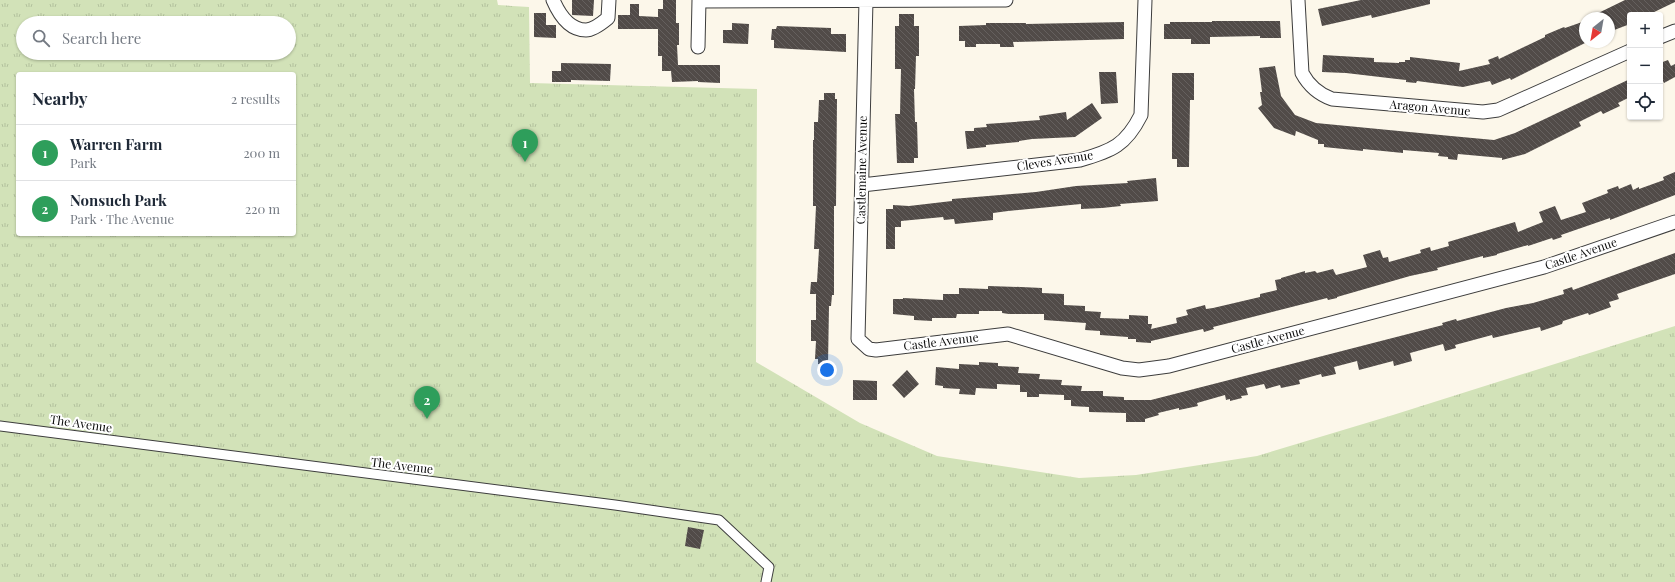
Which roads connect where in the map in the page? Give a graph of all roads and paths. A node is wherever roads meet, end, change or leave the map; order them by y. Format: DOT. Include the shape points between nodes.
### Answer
graph roads {
  1 [pos="553,0"];
  2 [pos="1006,0"];
  3 [pos="1145,0"];
  4 [pos="1298,0"];
  5 [pos="699,1"];
  6 [pos="866,1"];
  7 [pos="609,5"];
  8 [pos="1675,31"];
  9 [pos="1663,36"];
  10 [pos="698,47"];
  11 [pos="1627,52"];
  12 [pos="862,185"];
  13 [pos="1675,222"];
  14 [pos="858,339"];
  15 [pos="0,426"];
  16 [pos="766,582"];
  1 -- 7 [label="street" via="559,14 572,26 586,30 608,18"];
  2 -- 6 [label="street"];
  3 -- 12 [label="street, Cleves Avenue" via="1141,115 1126,138 1114,148 1080,160"];
  4 -- 11 [label="street, Aragon Avenue" via="1302,73 1315,90 1332,99 1483,112 1498,110"];
  5 -- 6 [label="street"];
  5 -- 10 [label="street"];
  6 -- 12 [label="street, Castlemaine Avenue"];
  8 -- 9 [label="street"];
  12 -- 14 [label="street, Castlemaine Avenue"];
  13 -- 14 [label="street, Castle Avenue" via="1544,267 1162,367 1139,370 1122,368 1008,334 876,350 869,349"];
  15 -- 16 [label="street, The Avenue" via="719,520 769,567"];
}
